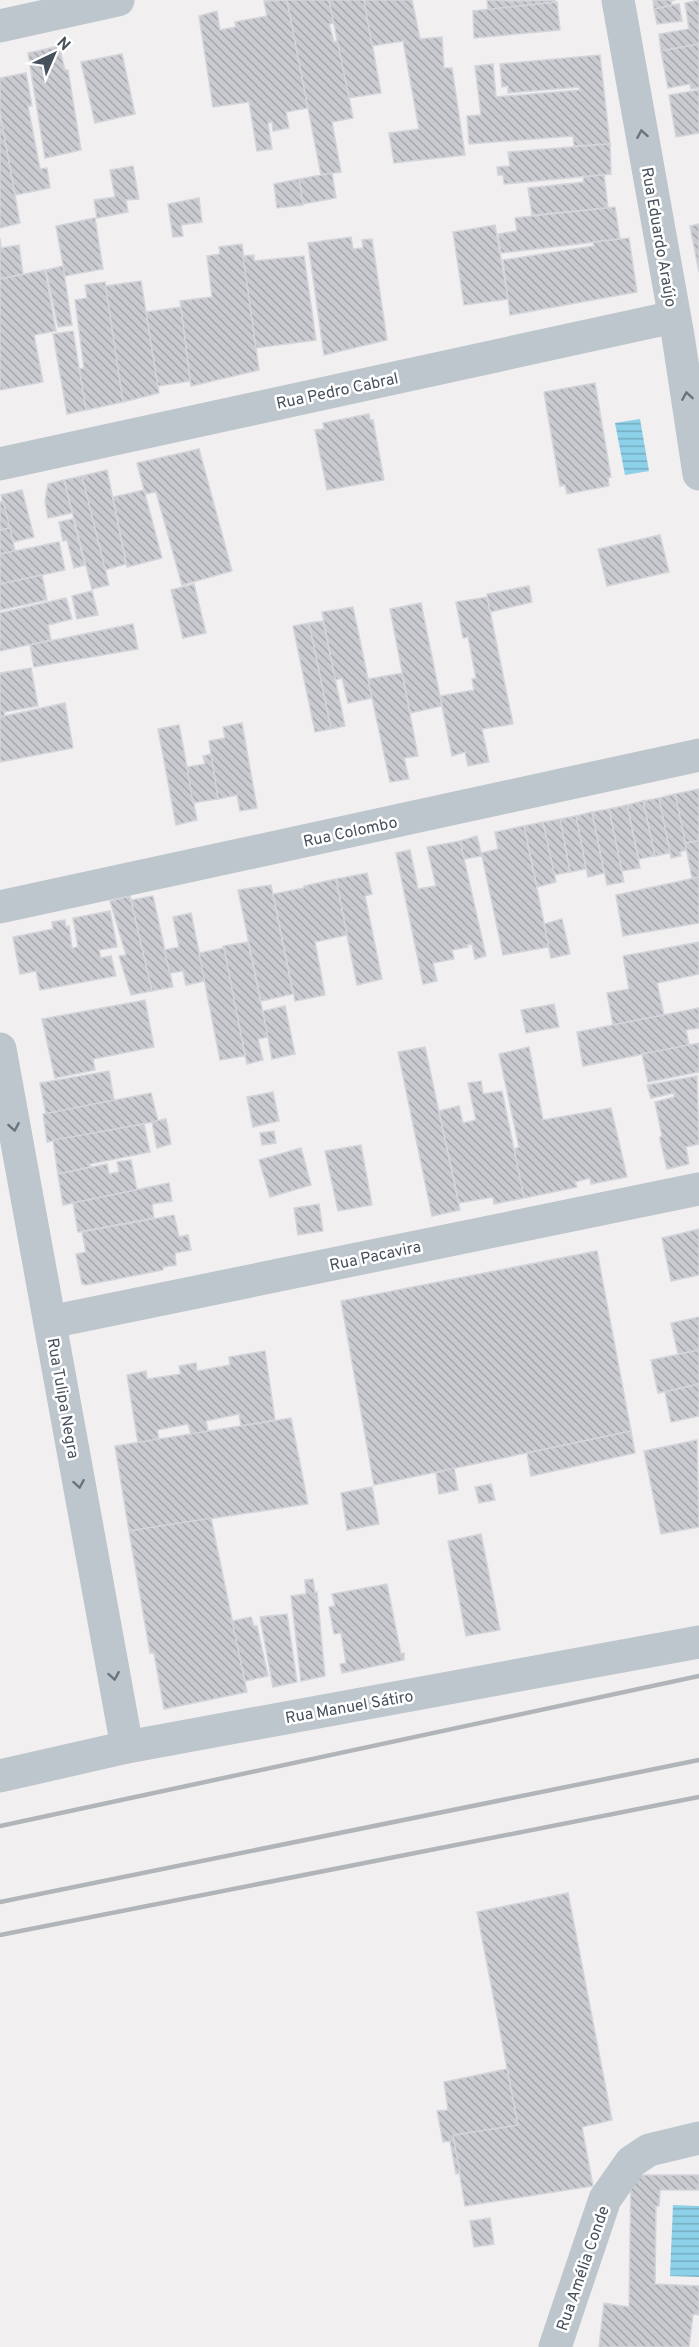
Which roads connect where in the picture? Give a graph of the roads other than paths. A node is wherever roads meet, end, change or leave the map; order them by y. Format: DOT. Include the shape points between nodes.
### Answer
graph roads {
  1 [pos="118,0"];
  2 [pos="618,0"];
  3 [pos="0,26"];
  4 [pos="684,328"];
  5 [pos="0,465"];
  6 [pos="699,474"];
  7 [pos="699,755"];
  8 [pos="0,907"];
  9 [pos="0,1049"];
  10 [pos="699,1189"];
  11 [pos="50,1322"];
  12 [pos="699,1642"];
  13 [pos="127,1747"];
  14 [pos="0,1776"];
  15 [pos="699,2138"];
  16 [pos="555,2347"];
  1 -- 3 [label="street"];
  4 -- 2 [label="street, Rua Eduardo Araújo, one-way"];
  4 -- 5 [label="street, Rua Pedro Cabral"];
  6 -- 4 [label="street, Rua Eduardo Araújo, one-way"];
  7 -- 8 [label="street, Rua Colombo"];
  9 -- 11 [label="street, Rua Tulipa Negra, one-way"];
  10 -- 11 [label="street, Rua Pacavira"];
  11 -- 13 [label="street, Rua Tulipa Negra, one-way"];
  12 -- 13 [label="street, Rua Manuel Sátiro"];
  13 -- 14 [label="street, Rua Manuel Sátiro"];
  15 -- 16 [label="street, Rua Amélia Conde" via="649,2150 631,2162 605,2199"];
}
